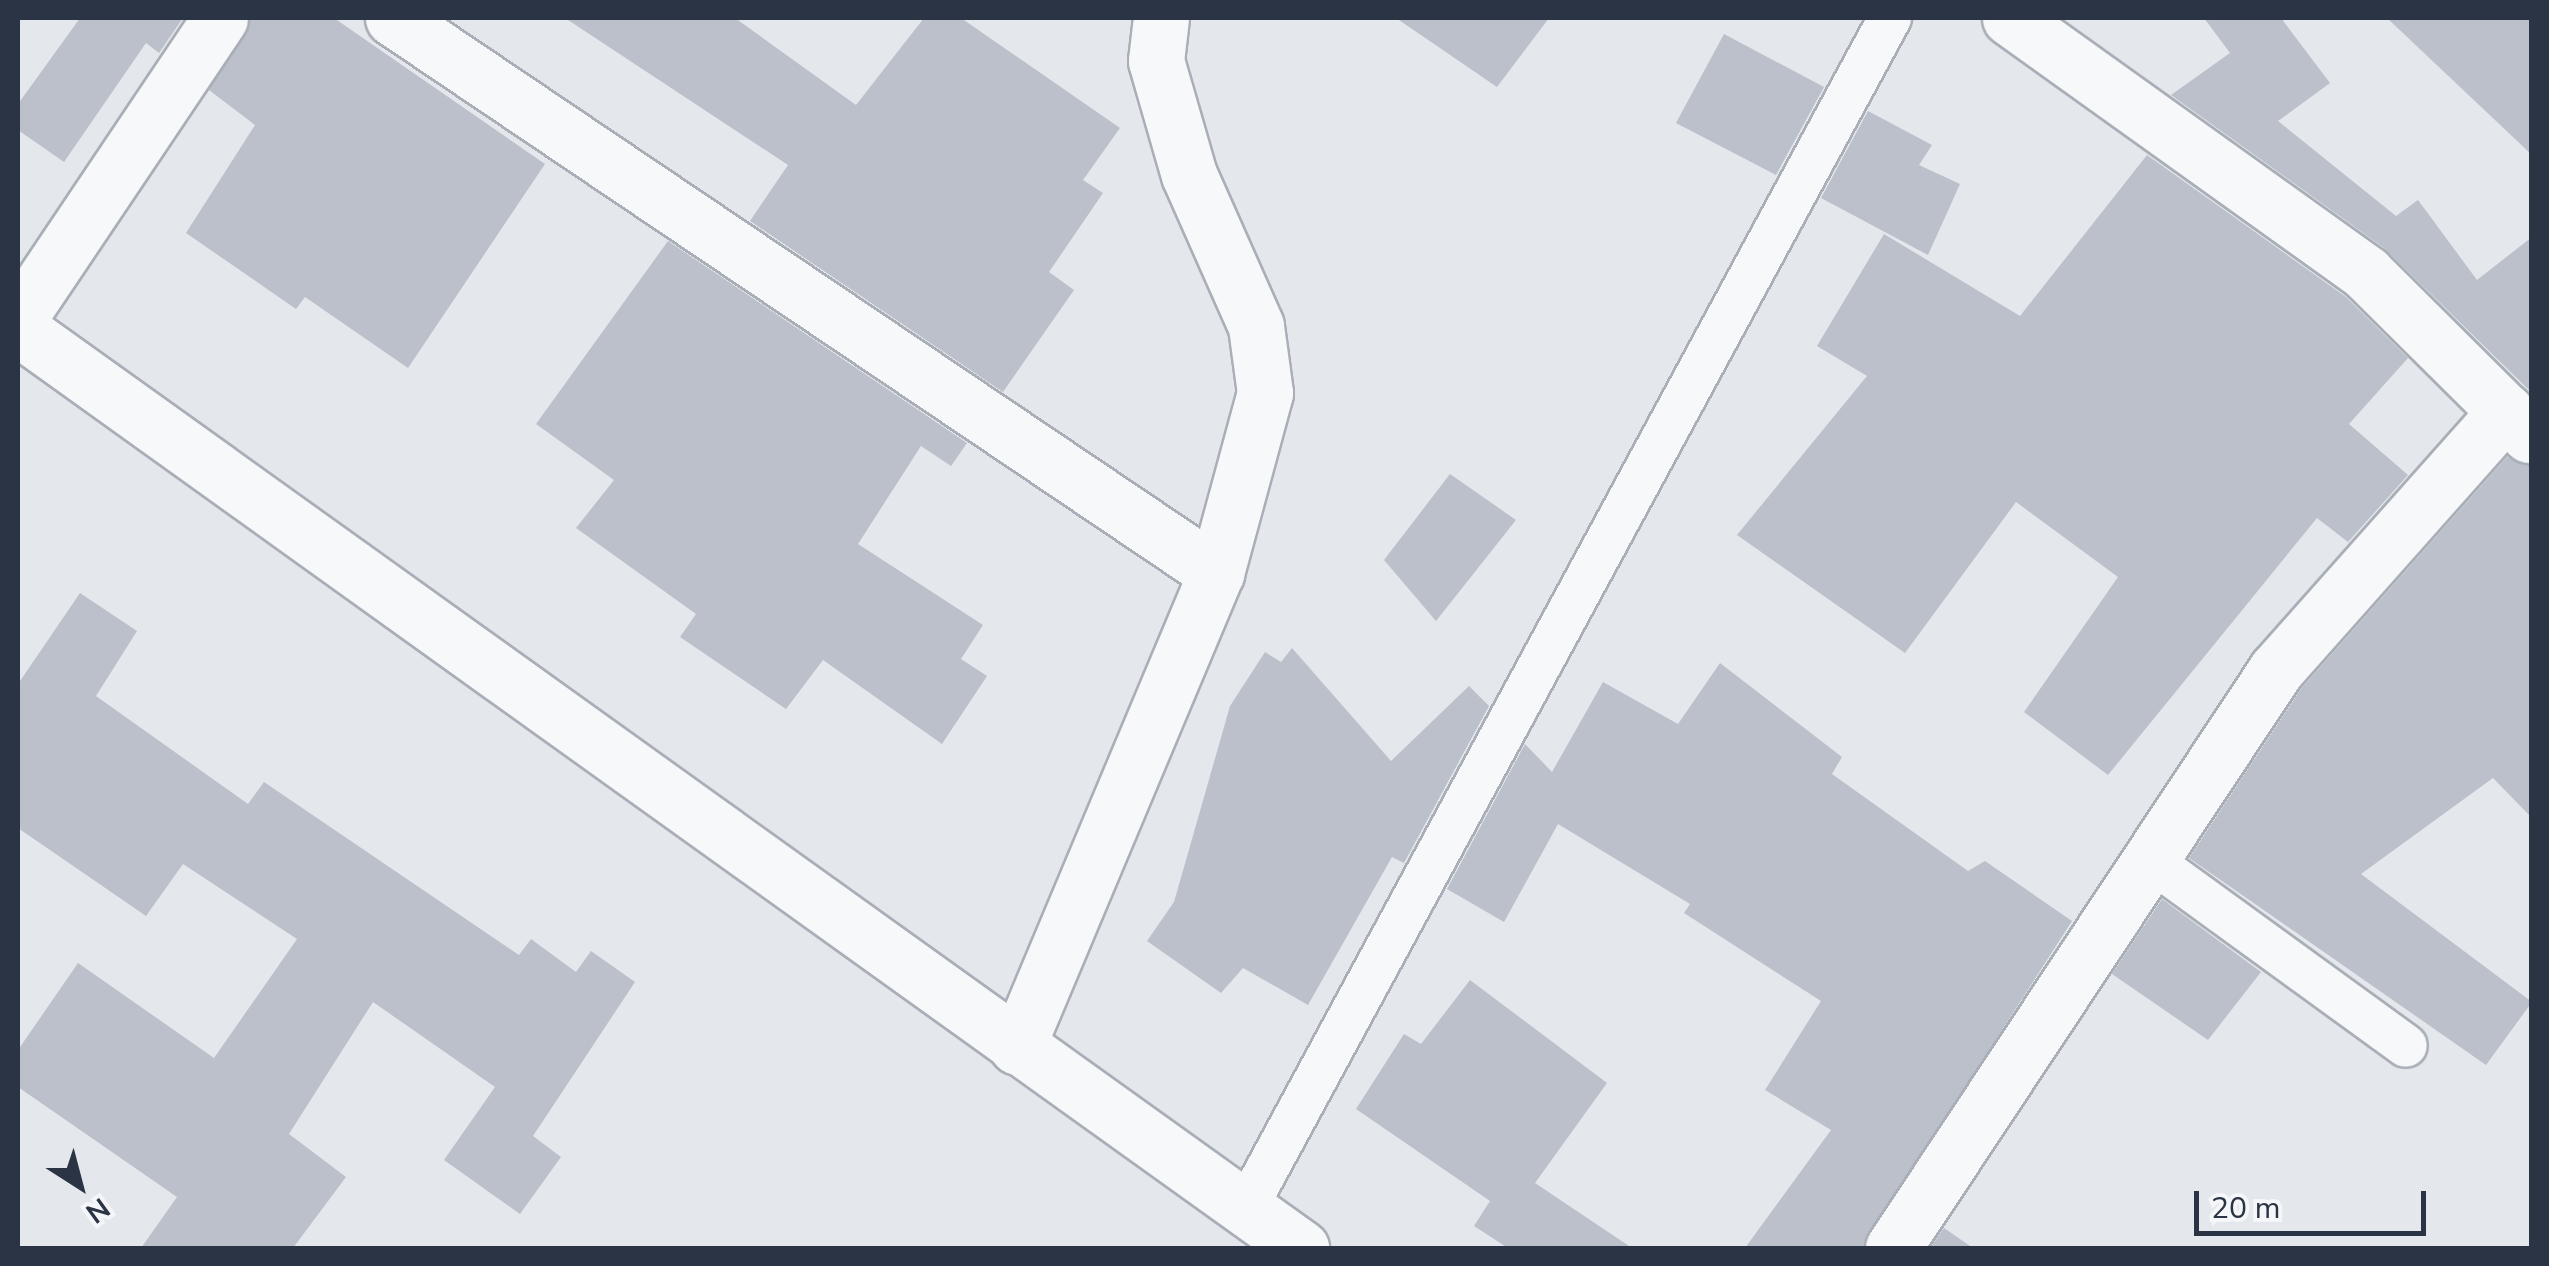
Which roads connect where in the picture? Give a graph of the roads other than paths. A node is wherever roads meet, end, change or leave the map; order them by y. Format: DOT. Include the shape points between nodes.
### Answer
graph roads {
  1 [pos="220,18"];
  2 [pos="393,18"];
  3 [pos="1161,18"];
  4 [pos="1890,18"];
  5 [pos="2010,18"];
  6 [pos="18,319"];
  7 [pos="18,328"];
  8 [pos="2519,424"];
  9 [pos="1216,573"];
  10 [pos="2146,857"];
  11 [pos="1017,1046"];
  12 [pos="2406,1046"];
  13 [pos="1246,1208"];
  14 [pos="1301,1248"];
  15 [pos="1893,1248"];
  1 -- 6 [label="street"];
  2 -- 9 [label="street"];
  3 -- 9 [label="street" via="1156,60 1190,175 1256,326 1266,392"];
  4 -- 13 [label="lane"];
  5 -- 8 [label="street" via="2366,273"];
  7 -- 11 [label="street"];
  8 -- 10 [label="street" via="2276,670"];
  9 -- 11 [label="street"];
  10 -- 12 [label="lane"];
  10 -- 15 [label="street"];
  11 -- 13 [label="street"];
  13 -- 14 [label="street"];
}
